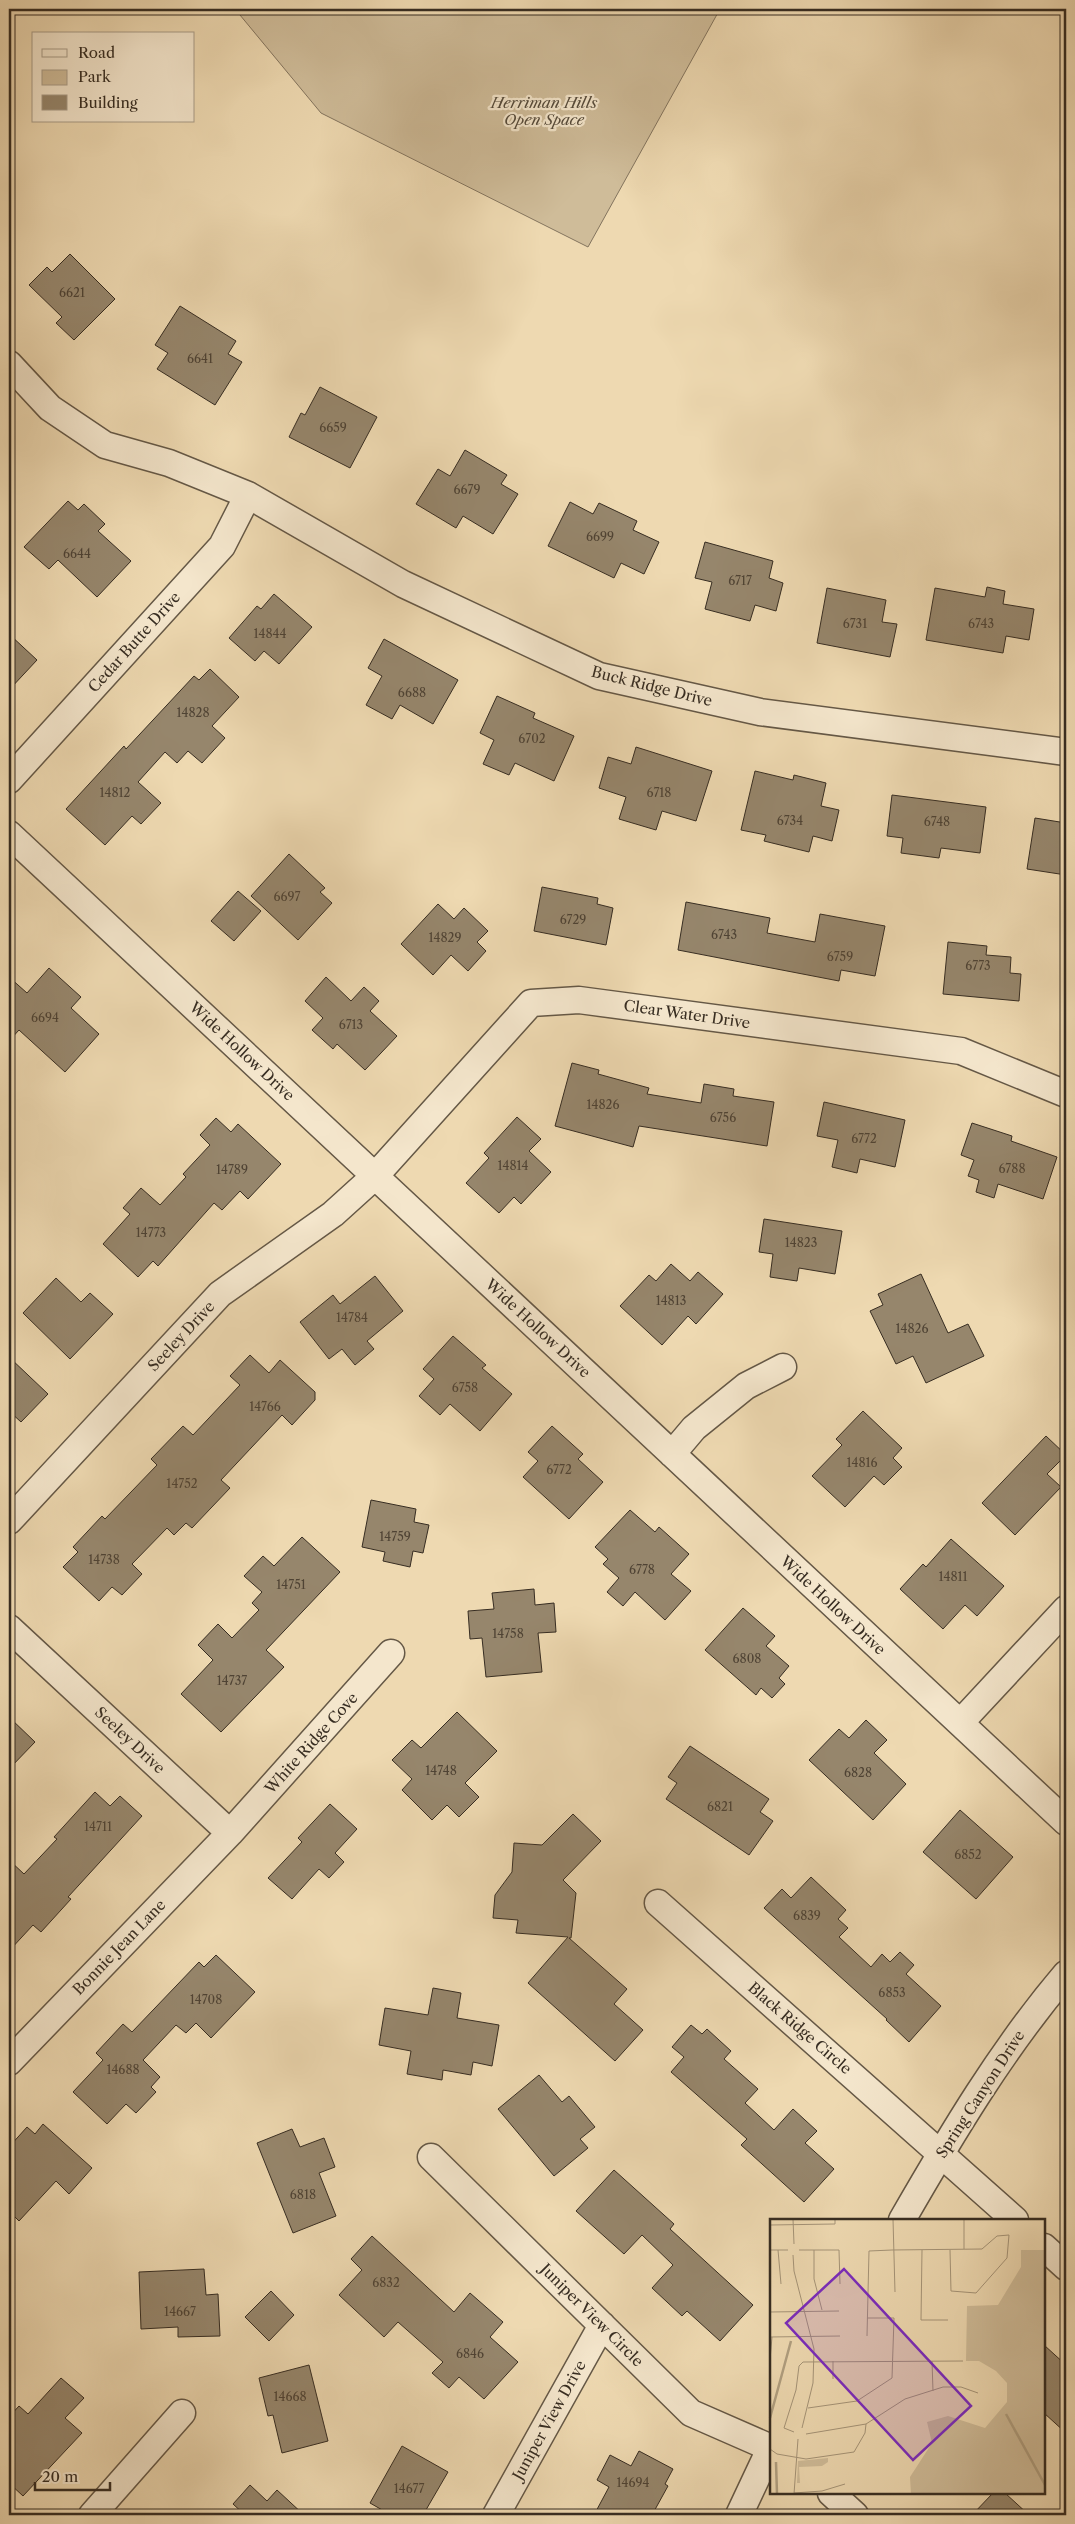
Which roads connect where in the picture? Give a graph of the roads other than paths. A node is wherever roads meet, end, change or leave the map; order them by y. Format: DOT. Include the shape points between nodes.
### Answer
graph roads {
  1 [pos="9,364"];
  2 [pos="248,495"];
  3 [pos="1066,752"];
  4 [pos="9,780"];
  5 [pos="9,834"];
  6 [pos="1066,1094"];
  7 [pos="375,1176"];
  8 [pos="783,1367"];
  9 [pos="672,1454"];
  10 [pos="9,1521"];
  11 [pos="1066,1609"];
  12 [pos="9,1628"];
  13 [pos="391,1653"];
  14 [pos="960,1723"];
  15 [pos="1066,1822"];
  16 [pos="230,1833"];
  17 [pos="658,1903"];
  18 [pos="1066,1974"];
  19 [pos="9,2062"];
  20 [pos="941,2152"];
  21 [pos="431,2157"];
  22 [pos="903,2219"];
  23 [pos="1014,2219"];
  24 [pos="1045,2248"];
  25 [pos="1066,2268"];
  26 [pos="602,2325"];
  27 [pos="182,2413"];
  28 [pos="770,2448"];
  29 [pos="770,2450"];
  30 [pos="832,2494"];
  31 [pos="92,2515"];
  32 [pos="496,2515"];
  33 [pos="739,2515"];
  34 [pos="855,2515"];
  1 -- 2 [label="street, Buck Ridge Drive" via="50,408 104,445 169,463"];
  2 -- 3 [label="street, Buck Ridge Drive" via="403,584 598,676 760,712"];
  2 -- 4 [label="street, Cedar Butte Drive" via="222,546"];
  5 -- 7 [label="street, Wide Hollow Drive"];
  6 -- 7 [label="street, Clear Water Drive" via="961,1051 580,1000 531,1004"];
  7 -- 9 [label="street, Wide Hollow Drive"];
  7 -- 10 [label="street, Seeley Drive" via="333,1214 220,1294"];
  8 -- 9 [label="street" via="746,1386 694,1428"];
  9 -- 14 [label="street, Wide Hollow Drive"];
  11 -- 14 [label="street"];
  12 -- 16 [label="street, Seeley Drive"];
  13 -- 16 [label="street, White Ridge Cove"];
  14 -- 15 [label="street, Wide Hollow Drive"];
  16 -- 19 [label="street, Bonnie Jean Lane"];
  17 -- 20 [label="street, Black Ridge Circle"];
  18 -- 20 [label="street, Spring Canyon Drive" via="1037,2008"];
  20 -- 22 [label="street, Spring Canyon Drive"];
  20 -- 23 [label="street, Black Ridge Circle"];
  21 -- 26 [label="street, Juniper View Circle"];
  24 -- 25 [label="street"];
  26 -- 28 [label="street, Juniper View Circle" via="692,2413"];
  26 -- 32 [label="street, Juniper View Drive"];
  27 -- 31 [label="street"];
  29 -- 33 [label="street"];
  30 -- 34 [label="street"];
}
